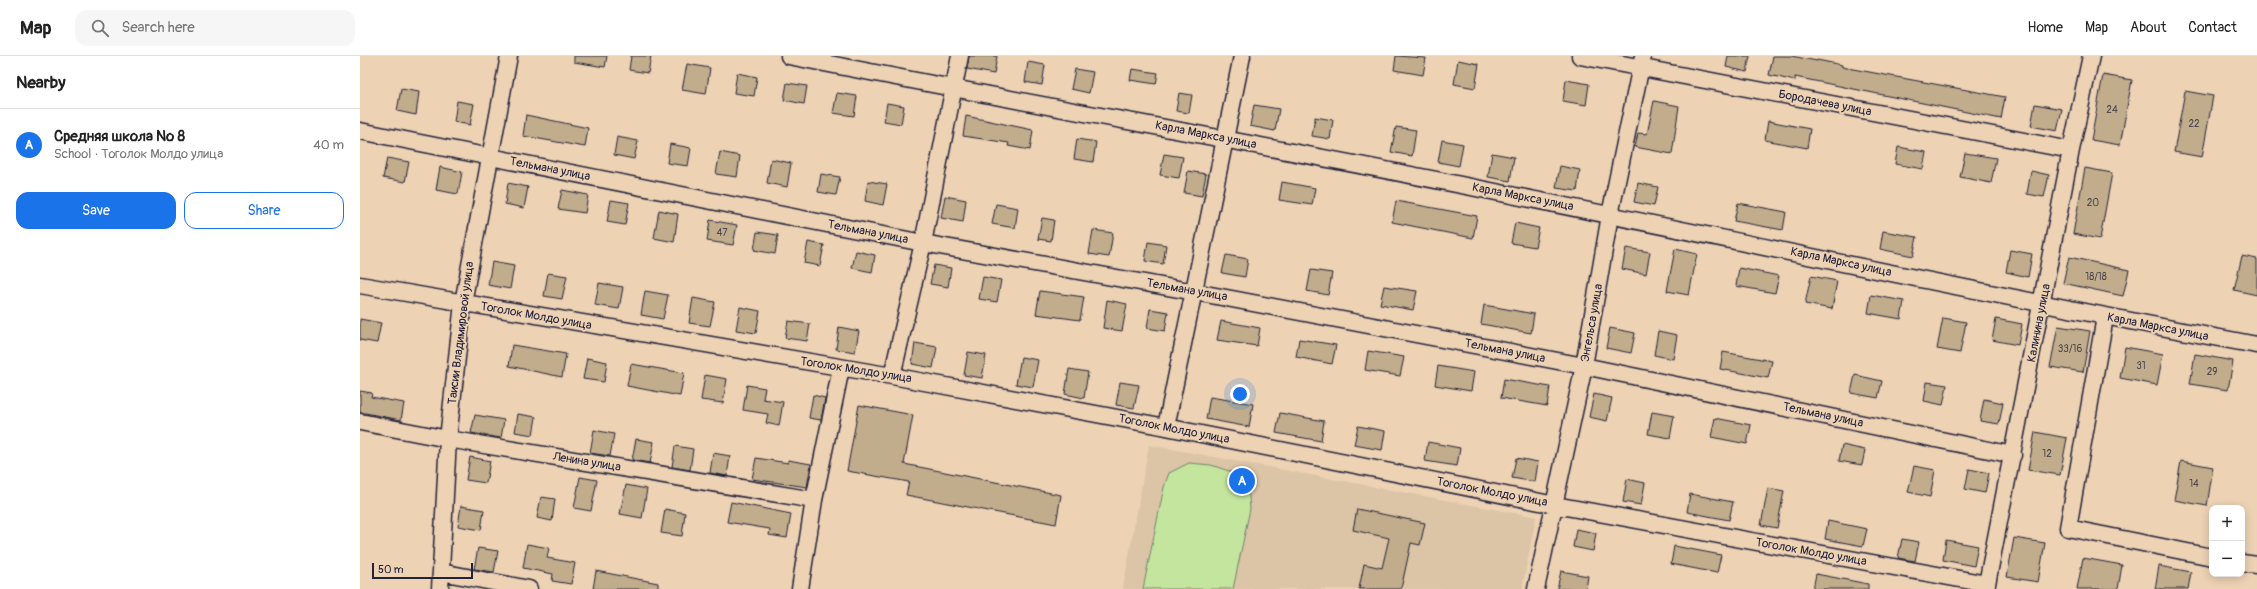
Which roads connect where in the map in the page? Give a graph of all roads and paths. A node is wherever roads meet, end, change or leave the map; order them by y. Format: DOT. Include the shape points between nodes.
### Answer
graph roads {
  1 [pos="509,56"];
  2 [pos="789,56"];
  3 [pos="960,56"];
  4 [pos="1242,56"];
  5 [pos="1580,56"];
  6 [pos="2091,56"];
  7 [pos="1642,62"];
  8 [pos="953,89"];
  9 [pos="360,131"];
  10 [pos="1226,138"];
  11 [pos="2071,150"];
  12 [pos="489,157"];
  13 [pos="1610,215"];
  14 [pos="923,243"];
  15 [pos="360,285"];
  16 [pos="1195,292"];
  17 [pos="2043,303"];
  18 [pos="463,304"];
  19 [pos="2106,317"];
  20 [pos="2257,345"];
  21 [pos="1584,366"];
  22 [pos="841,368"];
  23 [pos="892,376"];
  24 [pos="360,422"];
  25 [pos="1166,427"];
  26 [pos="448,439"];
  27 [pos="2013,455"];
  28 [pos="814,500"];
  29 [pos="1555,504"];
  30 [pos="2209,556"];
  31 [pos="2245,563"];
  32 [pos="2257,566"];
  33 [pos="442,572"];
  34 [pos="1986,587"];
  35 [pos="440,589"];
  36 [pos="529,589"];
  37 [pos="800,589"];
  38 [pos="1536,589"];
  1 -- 12 [label="street, Таисии Владимировой улица"];
  2 -- 8 [label="street, Карла Маркса улица"];
  3 -- 8 [label="street"];
  4 -- 10 [label="street"];
  5 -- 7 [label="street, Бородачева улица"];
  6 -- 11 [label="street, Калинина улица"];
  7 -- 11 [label="street, Бородачева улица"];
  7 -- 13 [label="street, Энгельса улица"];
  8 -- 10 [label="street, Карла Маркса улица"];
  8 -- 14 [label="street"];
  9 -- 12 [label="street, Тельмана улица"];
  10 -- 13 [label="street, Карла Маркса улица"];
  10 -- 16 [label="street"];
  11 -- 17 [label="street, Калинина улица"];
  12 -- 14 [label="street, Тельмана улица"];
  12 -- 18 [label="street, Таисии Владимировой улица"];
  13 -- 17 [label="street, Карла Маркса улица"];
  13 -- 21 [label="street, Энгельса улица"];
  14 -- 16 [label="street, Тельмана улица"];
  14 -- 23 [label="street"];
  15 -- 18 [label="street, Тоголок Молдо улица"];
  16 -- 21 [label="street, Тельмана улица"];
  16 -- 25 [label="street"];
  17 -- 19 [label="street, Карла Маркса улица"];
  17 -- 27 [label="street, Калинина улица"];
  18 -- 22 [label="street, Тоголок Молдо улица"];
  18 -- 26 [label="street, Таисии Владимировой улица"];
  19 -- 20 [label="street, Карла Маркса улица"];
  19 -- 30 [label="street" via="2068,528"];
  21 -- 27 [label="street, Тельмана улица"];
  21 -- 29 [label="street, Энгельса улица"];
  22 -- 23 [label="street, Тоголок Молдо улица"];
  22 -- 28 [label="street"];
  23 -- 25 [label="street, Тоголок Молдо улица"];
  24 -- 26 [label="street, Ленина улица"];
  25 -- 29 [label="street, Тоголок Молдо улица"];
  26 -- 28 [label="street, Ленина улица"];
  26 -- 33 [label="street, Таисии Владимировой улица"];
  27 -- 34 [label="street, Калинина улица"];
  28 -- 37 [label="street"];
  29 -- 34 [label="street, Тоголок Молдо улица"];
  29 -- 38 [label="street, Энгельса улица"];
  31 -- 32 [label="street"];
  33 -- 35 [label="street, Таисии Владимировой улица"];
  33 -- 36 [label="street"];
}
